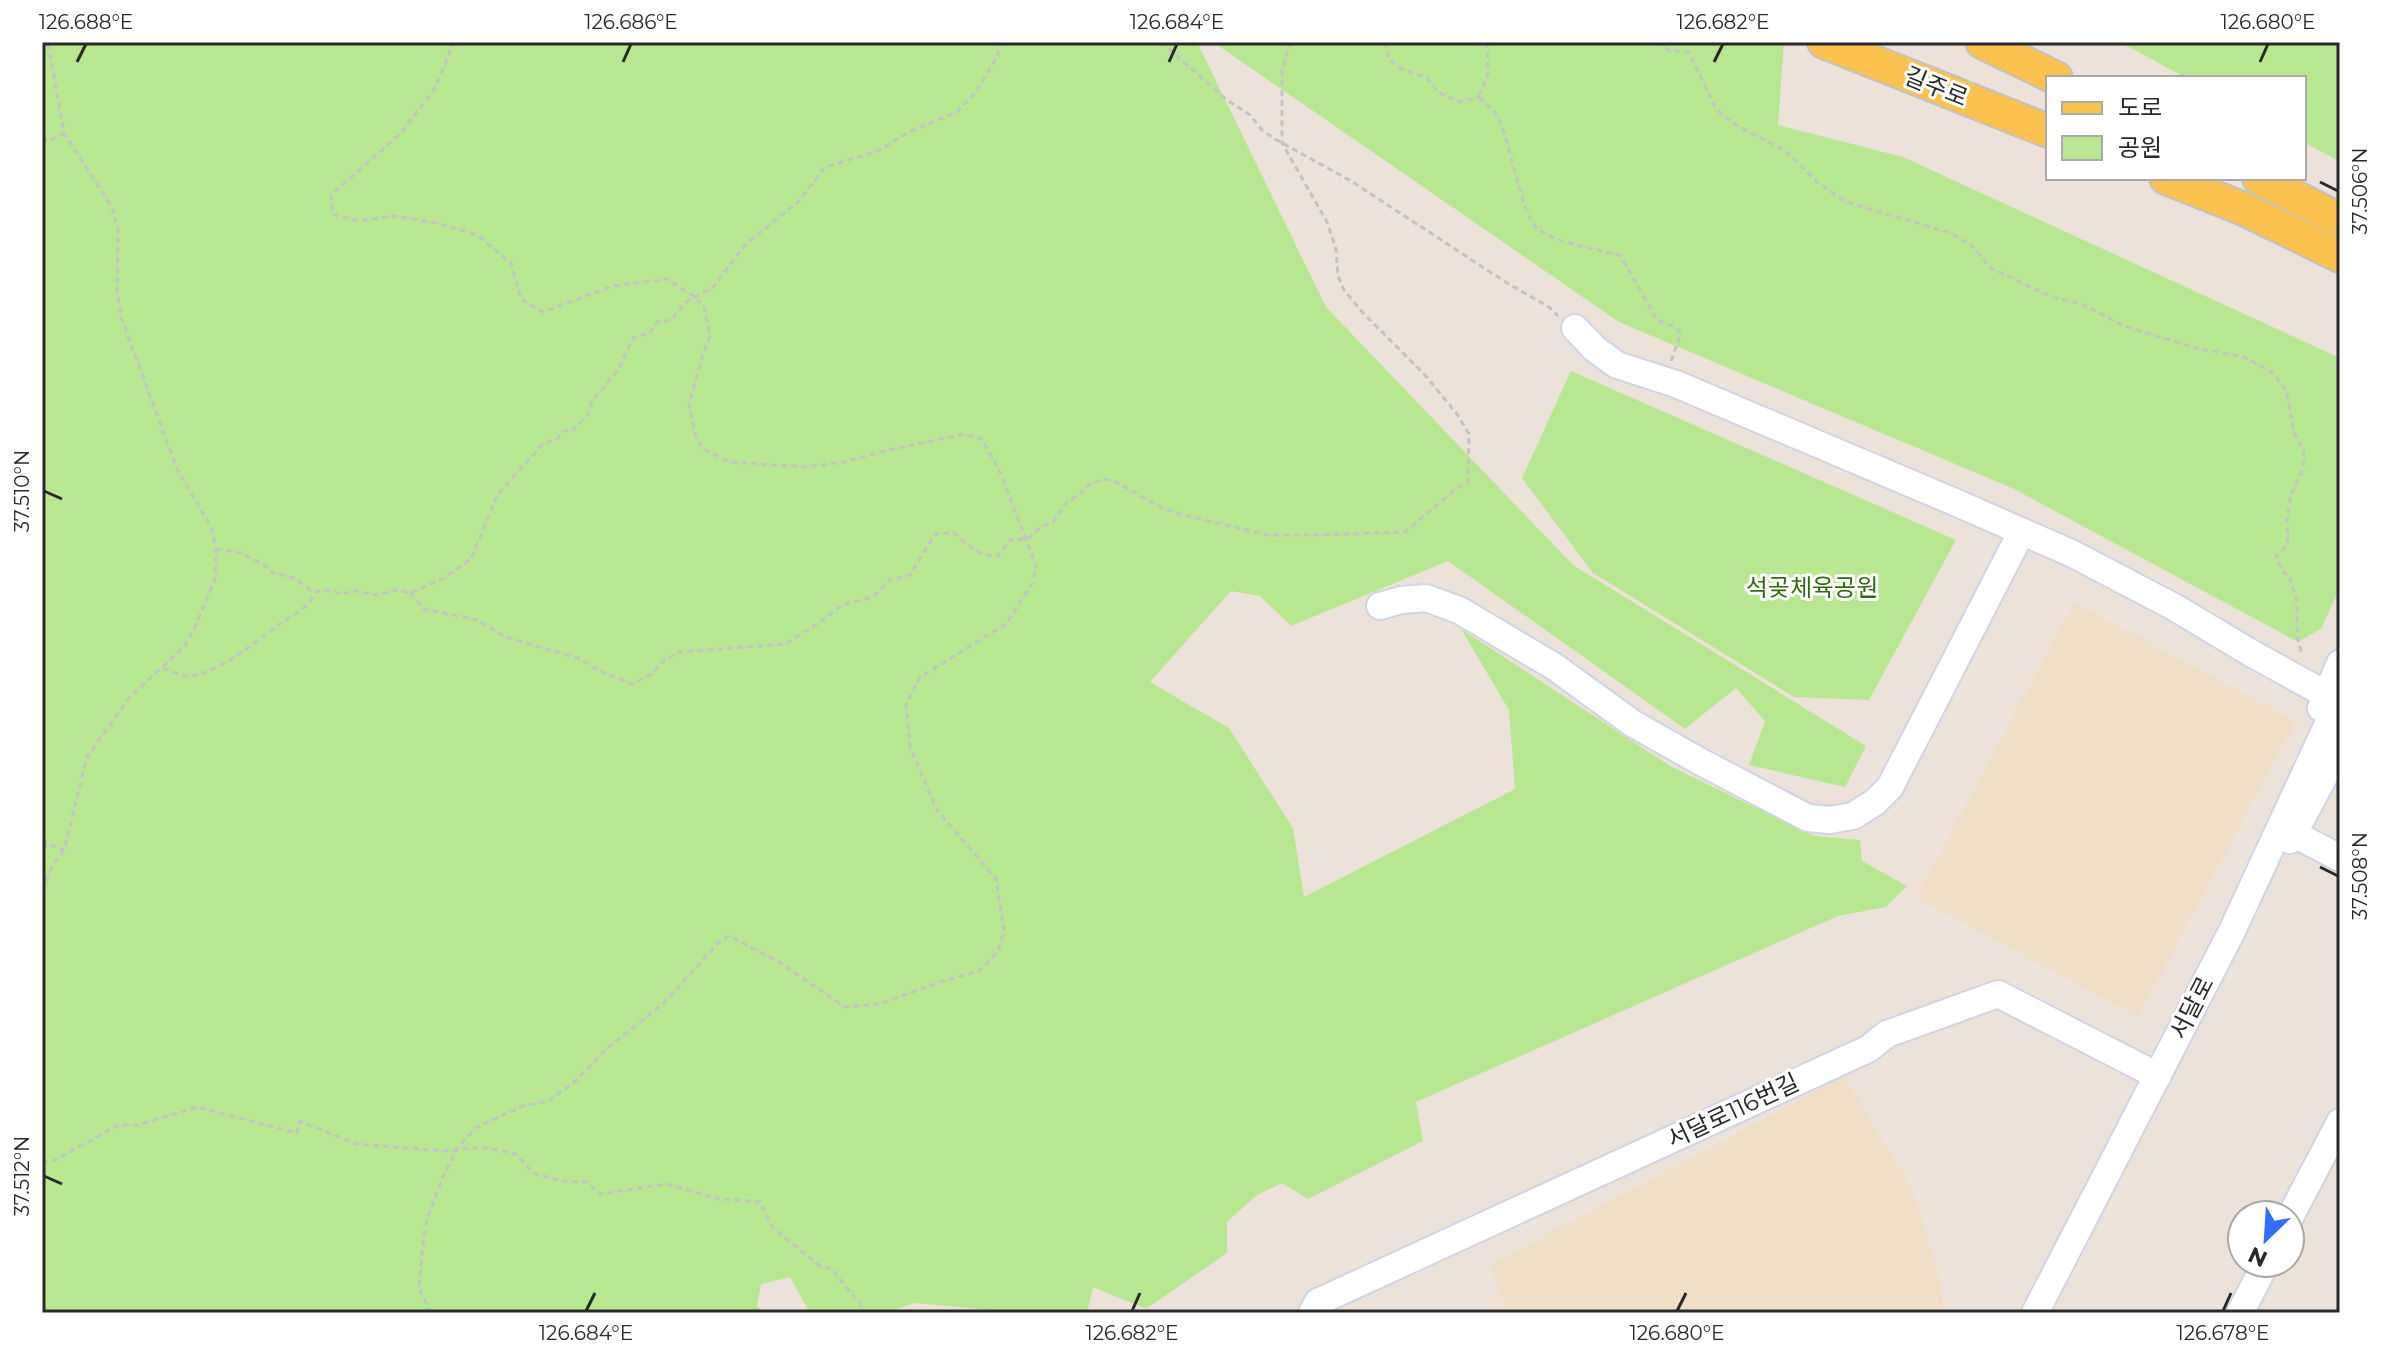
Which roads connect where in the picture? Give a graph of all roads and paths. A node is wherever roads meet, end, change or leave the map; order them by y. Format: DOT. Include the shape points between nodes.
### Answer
graph roads {
  1 [pos="48,42"];
  2 [pos="454,42"];
  3 [pos="1001,42"];
  4 [pos="1161,42"];
  5 [pos="1290,42"];
  6 [pos="1386,42"];
  7 [pos="1487,42"];
  8 [pos="1657,42"];
  9 [pos="1824,42"];
  10 [pos="1982,42"];
  11 [pos="2052,76"];
  12 [pos="1479,97"];
  13 [pos="2046,130"];
  14 [pos="64,133"];
  15 [pos="42,137"];
  16 [pos="1282,143"];
  17 [pos="2171,180"];
  18 [pos="2263,180"];
  19 [pos="2340,220"];
  20 [pos="2340,256"];
  21 [pos="695,297"];
  22 [pos="1575,328"];
  23 [pos="1664,380"];
  24 [pos="2021,533"];
  25 [pos="1026,538"];
  26 [pos="216,549"];
  27 [pos="313,592"];
  28 [pos="410,593"];
  29 [pos="1380,606"];
  30 [pos="2340,663"];
  31 [pos="163,668"];
  32 [pos="2326,693"];
  33 [pos="2340,747"];
  34 [pos="2294,834"];
  35 [pos="42,848"];
  36 [pos="64,850"];
  37 [pos="2340,858"];
  38 [pos="42,890"];
  39 [pos="2232,931"];
  40 [pos="2158,1076"];
  41 [pos="2340,1122"];
  42 [pos="457,1149"];
  43 [pos="42,1162"];
  44 [pos="2299,1199"];
  45 [pos="2258,1279"];
  46 [pos="2045,1310"];
  47 [pos="431,1313"];
  48 [pos="867,1313"];
  49 [pos="1312,1313"];
  50 [pos="2240,1313"];
  1 -- 14 [label="path"];
  2 -- 21 [label="path" via="435,88 400,134 331,195 333,214 357,221 394,216 423,220 477,235 511,263 521,299 543,312 613,286 667,279"];
  3 -- 21 [label="path" via="976,92 957,112 878,151 825,167 799,201 747,243 712,288"];
  4 -- 16 [label="path"];
  5 -- 16 [label="path" via="1282,72"];
  6 -- 12 [label="path" via="1388,58 1427,78 1438,92 1460,102"];
  7 -- 12 [label="path" via="1488,74"];
  8 -- 32 [label="path" via="1668,50 1689,52 1722,115 1786,151 1846,202 1951,233 1972,246 1991,268 2124,326 2244,357 2273,373 2286,390 2294,433 2304,452 2303,469 2291,494 2288,544 2276,557 2289,575 2297,602 2297,636"];
  9 -- 13 [label="main road, 길주로"];
  10 -- 11 [label="main road"];
  12 -- 23 [label="path" via="1500,122 1535,228 1570,245 1621,256 1657,320 1681,333"];
  14 -- 15 [label="path" via="50,141"];
  14 -- 26 [label="path" via="112,207 118,230 121,317 177,469 211,527"];
  16 -- 22 [label="path" via="1351,181"];
  16 -- 25 [label="path" via="1327,222 1344,290 1425,375 1469,434 1468,482 1405,532 1268,535 1162,508 1102,479"];
  17 -- 20 [label="main road"];
  18 -- 19 [label="main road"];
  21 -- 25 [label="path" via="704,308 710,336 689,405 704,450 730,462 804,467 964,434 982,439"];
  21 -- 28 [label="path" via="671,320 657,322 650,333 633,338 588,415 573,430 543,444 498,494 471,559"];
  22 -- 23 [label="street" via="1617,365"];
  23 -- 24 [label="street"];
  24 -- 29 [label="street" via="1890,787 1853,816 1830,820 1808,818 1632,723 1555,667 1459,610 1426,598"];
  24 -- 32 [label="street" via="2161,600"];
  25 -- 28 [label="path" via="1010,540 992,556 971,549 954,533 935,534 910,575 890,580 873,597 842,605 785,644 679,652 632,684 580,659 506,637 477,620 424,609"];
  25 -- 42 [label="path" via="1036,566 1033,582 1006,624 920,677 906,704 910,747 937,810 996,879 1004,930 998,951 979,971 880,1004 845,1007 729,936 577,1080 548,1101 475,1128"];
  26 -- 27 [label="path" via="241,553"];
  26 -- 31 [label="path" via="215,579 194,629"];
  27 -- 28 [label="path"];
  27 -- 31 [label="path" via="311,600 246,651 206,672 190,677"];
  30 -- 32 [label="street, 서달로"];
  31 -- 36 [label="path" via="129,698 87,757"];
  32 -- 39 [label="street, 서달로"];
  33 -- 34 [label="street"];
  34 -- 37 [label="street"];
  34 -- 39 [label="street"];
  35 -- 36 [label="path" via="48,844"];
  36 -- 38 [label="path"];
  39 -- 40 [label="street, 서달로"];
  40 -- 46 [label="street, 서달로"];
  40 -- 49 [label="street, 서달로116번길" via="1998,994 1887,1034 1868,1049 1318,1302"];
  41 -- 44 [label="street"];
  42 -- 43 [label="path" via="356,1144 300,1121 297,1133 197,1107 138,1125 119,1125"];
  42 -- 47 [label="path" via="424,1233 419,1288"];
  42 -- 48 [label="path" via="482,1147 516,1154 533,1173 587,1182 600,1194 667,1184 719,1199 760,1202 772,1227 820,1266 832,1269"];
  45 -- 50 [label="street"];
}
